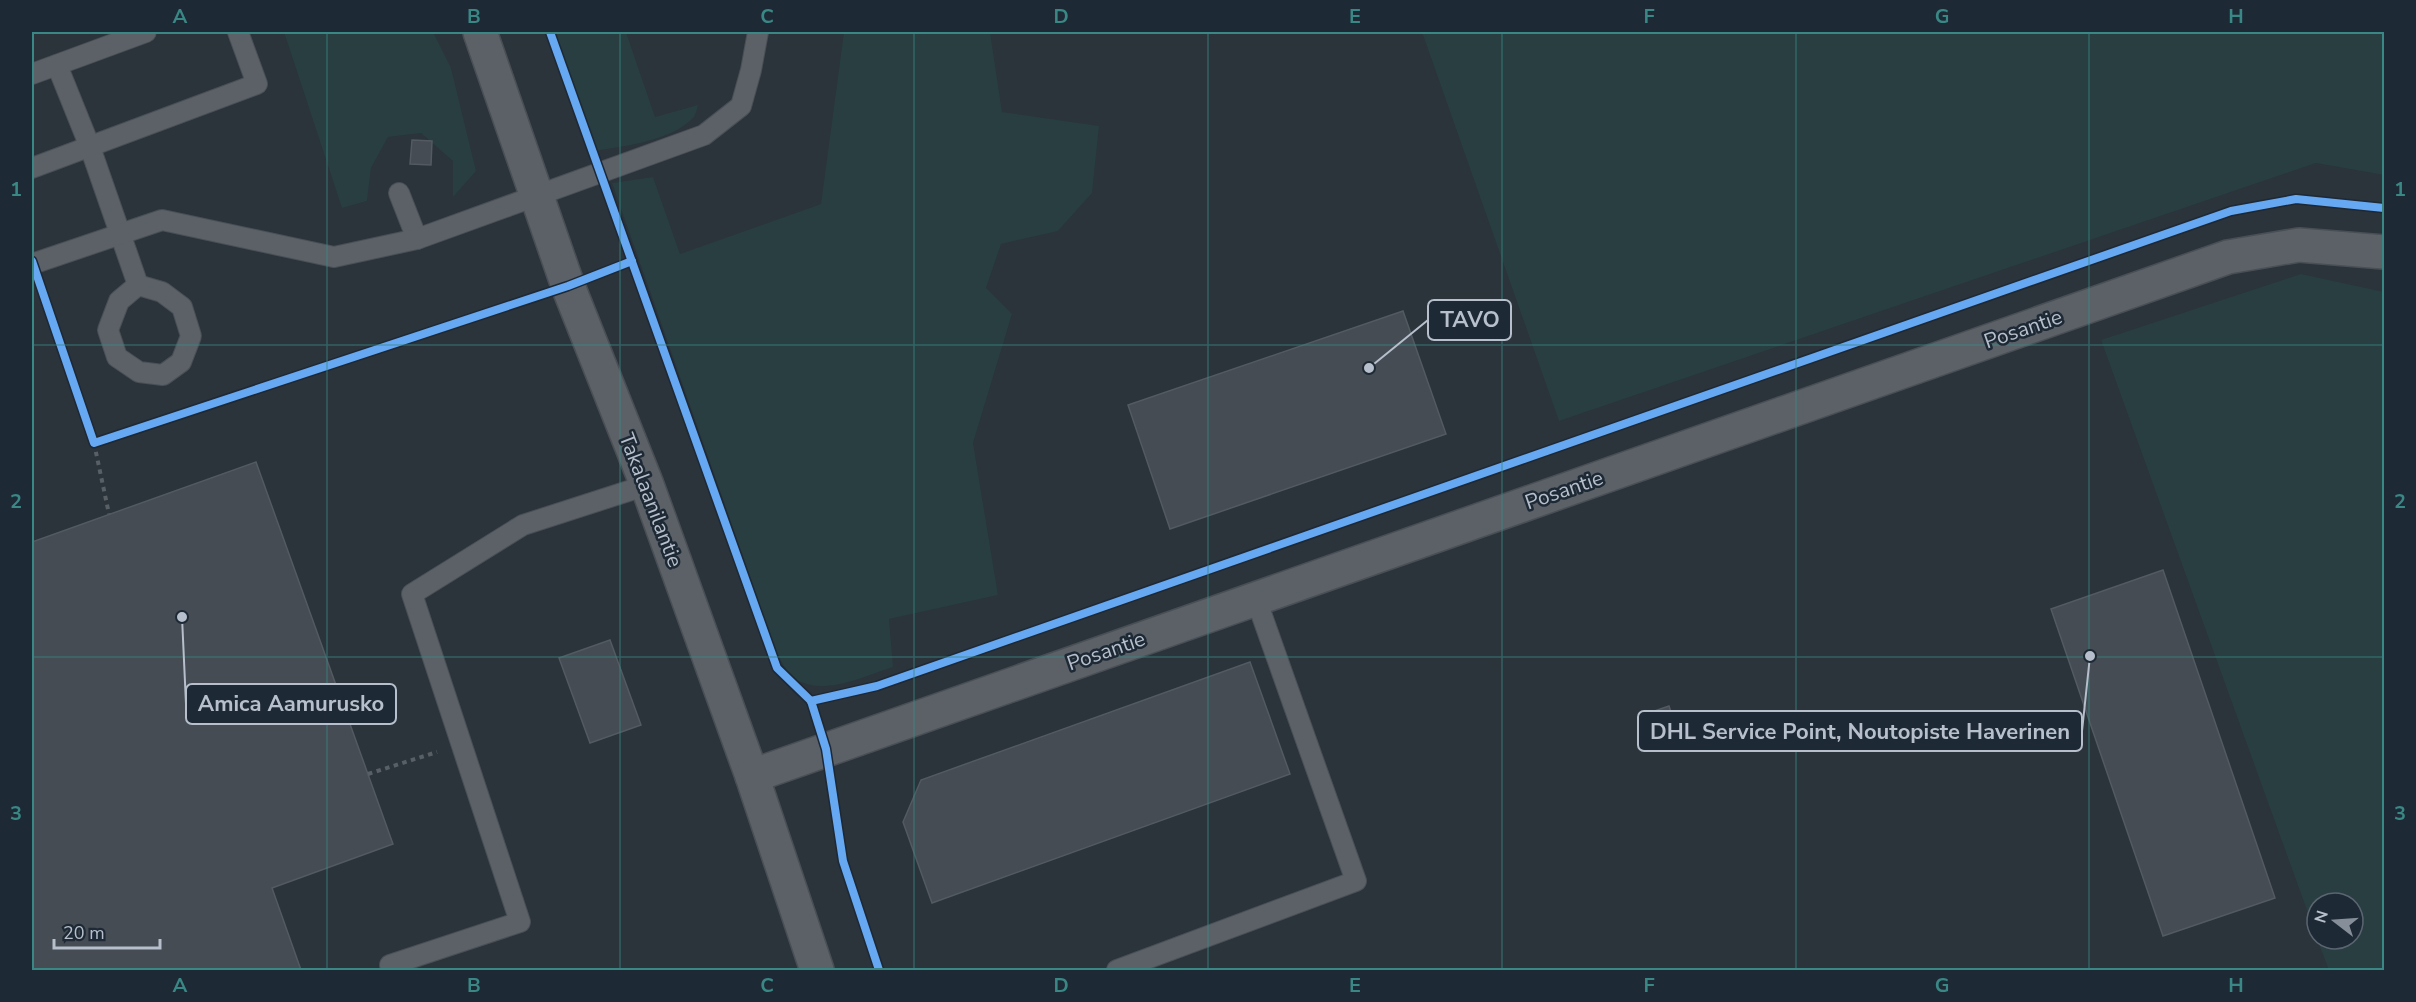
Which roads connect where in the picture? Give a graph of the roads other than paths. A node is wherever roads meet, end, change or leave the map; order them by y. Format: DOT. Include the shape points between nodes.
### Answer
graph roads {
  1 [pos="146,32"];
  2 [pos="238,32"];
  3 [pos="480,32"];
  4 [pos="758,32"];
  5 [pos="57,65"];
  6 [pos="32,74"];
  7 [pos="90,147"];
  8 [pos="32,168"];
  9 [pos="399,192"];
  10 [pos="537,195"];
  11 [pos="120,234"];
  12 [pos="417,239"];
  13 [pos="2385,252"];
  14 [pos="32,264"];
  15 [pos="138,285"];
  16 [pos="647,485"];
  17 [pos="1256,598"];
  18 [pos="752,776"];
  19 [pos="390,965"];
  20 [pos="817,970"];
  21 [pos="1117,970"];
  1 -- 5 [label="lane"];
  2 -- 7 [label="lane" via="257,84"];
  3 -- 10 [label="street, Takalaanilantie"];
  4 -- 10 [label="lane" via="741,106 704,135"];
  5 -- 6 [label="lane"];
  5 -- 7 [label="lane"];
  7 -- 8 [label="lane"];
  7 -- 11 [label="lane"];
  9 -- 12 [label="lane"];
  10 -- 12 [label="lane"];
  10 -- 16 [label="street, Takalaanilantie" via="568,286"];
  11 -- 12 [label="lane" via="162,220 334,258"];
  11 -- 14 [label="lane"];
  11 -- 15 [label="lane"];
  13 -- 17 [label="street, Posantie" via="2299,244 2228,257"];
  15 -- 15 [label="lane" via="119,301 108,330 117,357 138,372 163,375 181,362 191,336 182,308 162,291"];
  16 -- 18 [label="street, Takalaanilantie"];
  16 -- 19 [label="lane" via="523,525 412,594 520,922"];
  17 -- 18 [label="street, Posantie"];
  17 -- 21 [label="lane" via="1356,881"];
  18 -- 20 [label="street, Takalaanilantie"];
}
